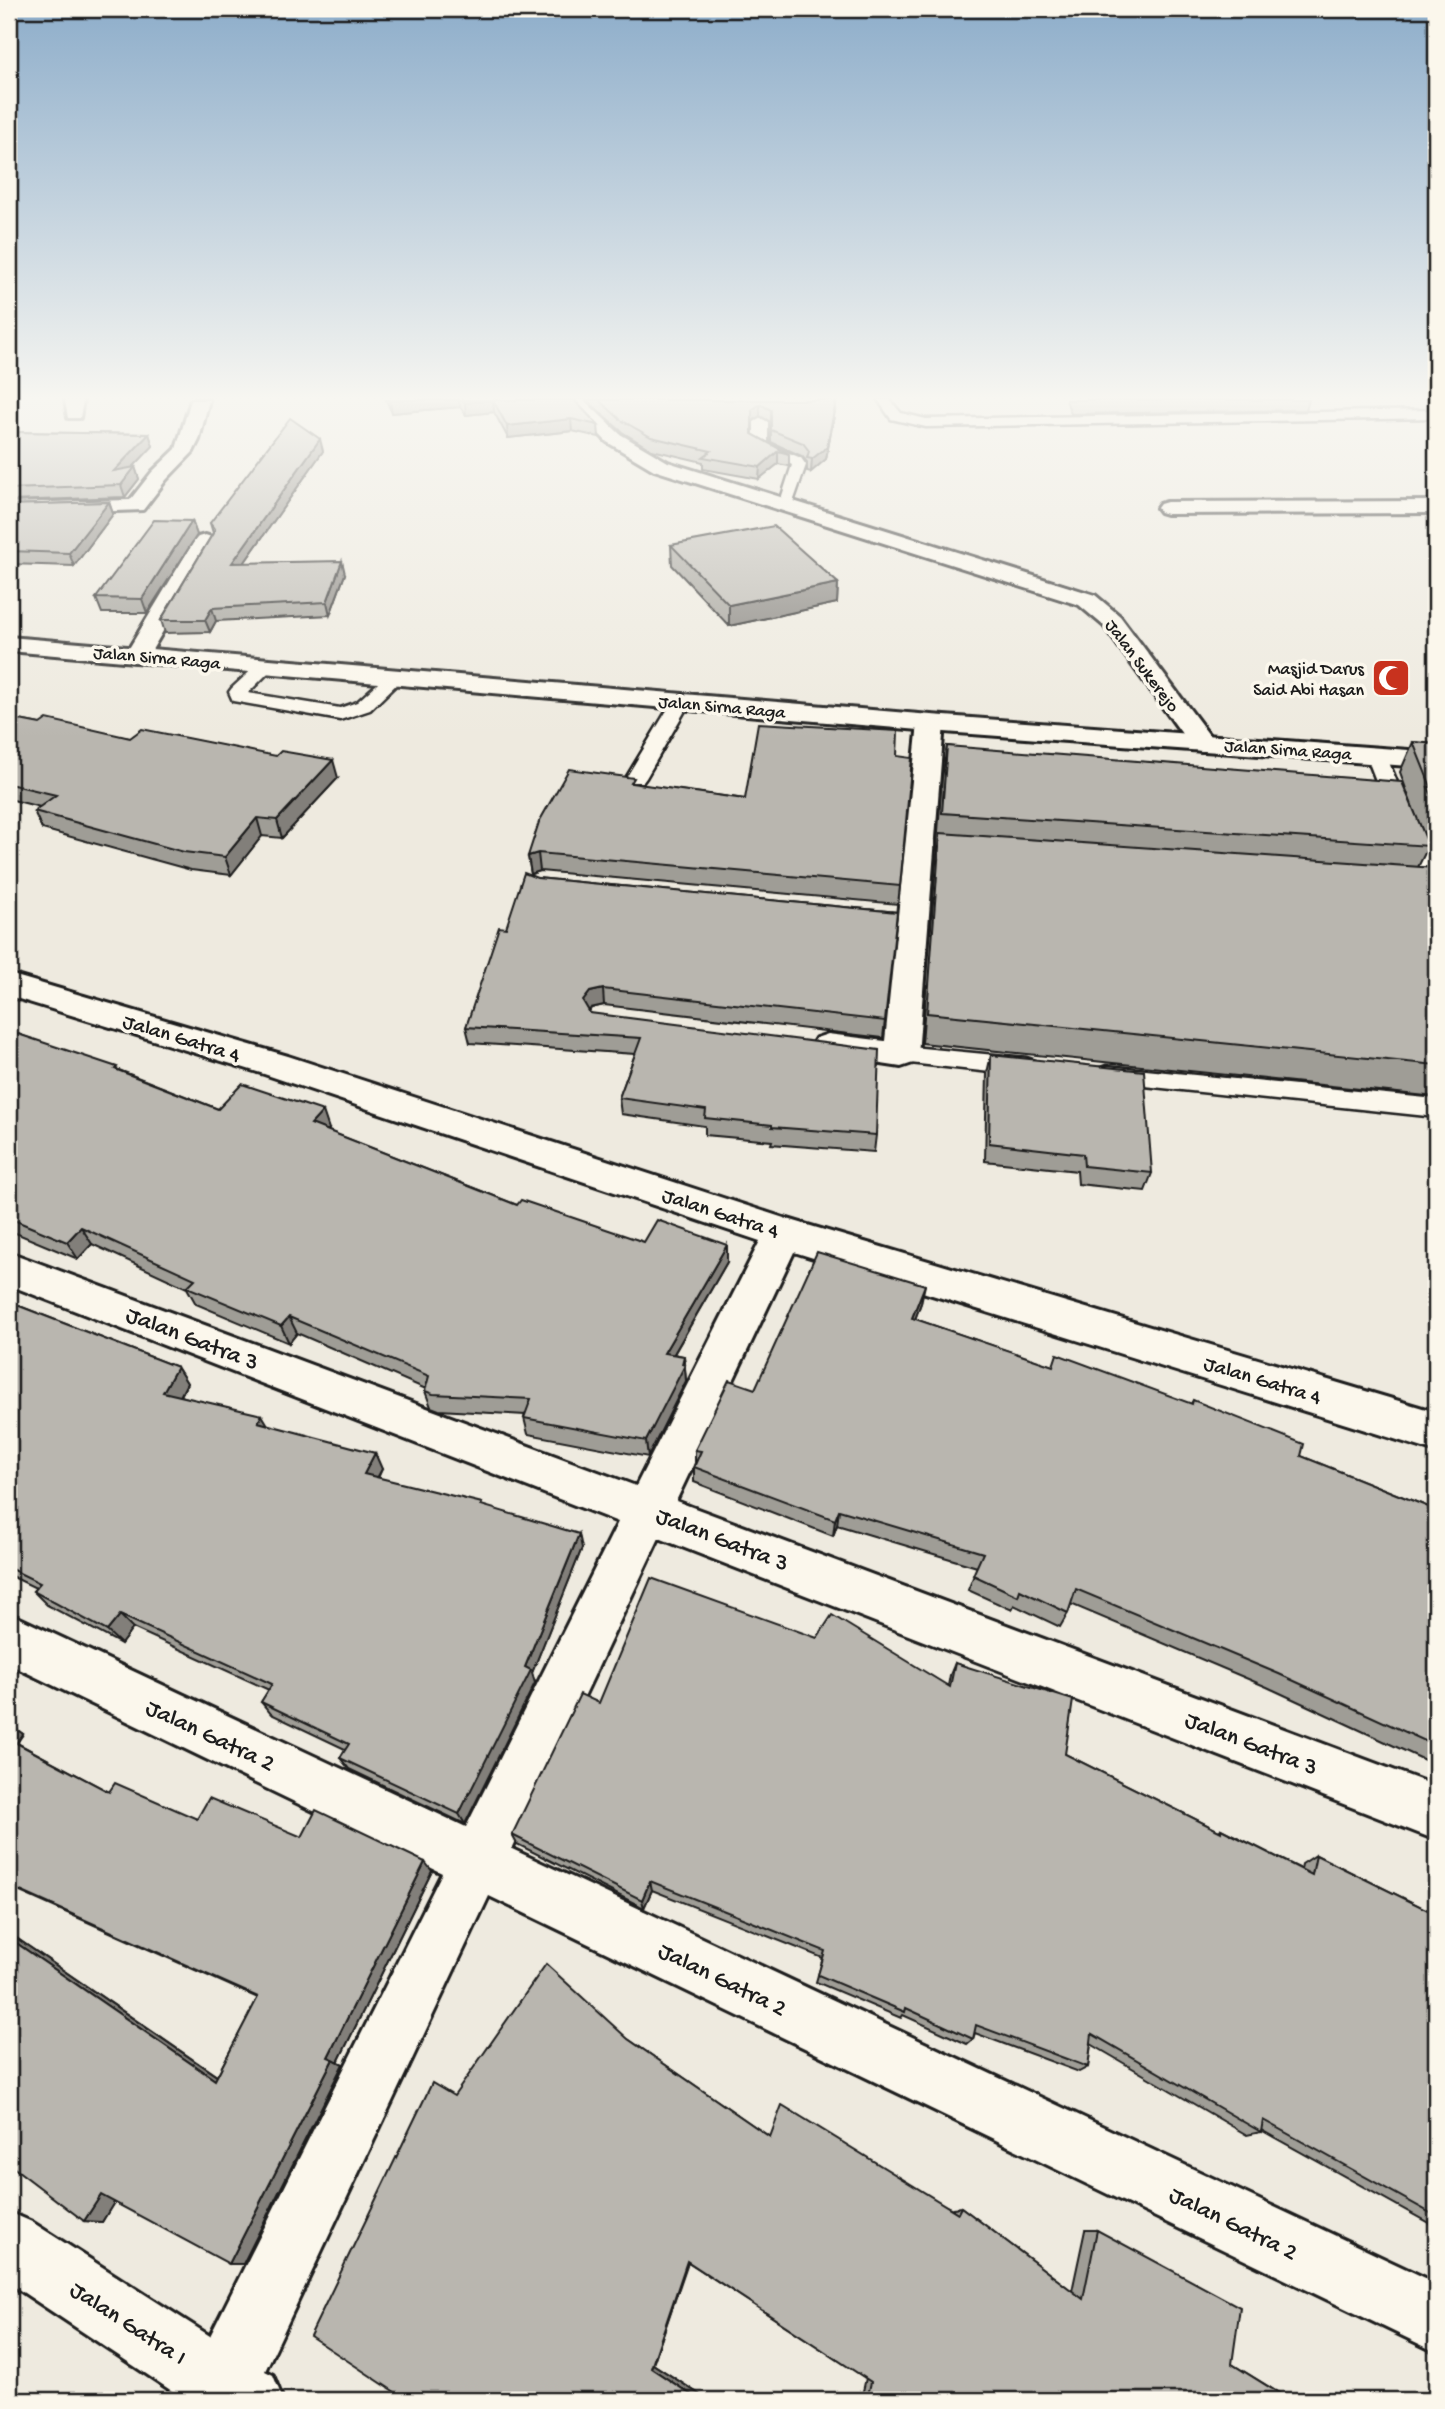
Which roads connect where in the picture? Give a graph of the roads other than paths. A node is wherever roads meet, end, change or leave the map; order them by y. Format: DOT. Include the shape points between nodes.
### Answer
graph roads {
  1 [pos="810,512"];
  2 [pos="205,541"];
  3 [pos="9,644"];
  4 [pos="137,655"];
  5 [pos="265,667"];
  6 [pos="393,679"];
  7 [pos="681,702"];
  8 [pos="930,723"];
  9 [pos="1202,743"];
  10 [pos="1376,755"];
  11 [pos="1436,760"];
  12 [pos="636,778"];
  13 [pos="1402,888"];
  14 [pos="1433,898"];
  15 [pos="9,985"];
  16 [pos="793,1042"];
  17 [pos="901,1055"];
  18 [pos="1052,1070"];
  19 [pos="1079,1073"];
  20 [pos="1436,1108"];
  21 [pos="783,1233"];
  22 [pos="9,1268"];
  23 [pos="1436,1432"];
  24 [pos="647,1509"];
  25 [pos="9,1638"];
  26 [pos="1436,1812"];
  27 [pos="477,1861"];
  28 [pos="9,2245"];
  29 [pos="1436,2318"];
  30 [pos="229,2395"];
  1 -- 9 [label="street, Jalan Sukerejo" via="1087,600 1112,621"];
  2 -- 4 [label="street"];
  3 -- 4 [label="street, Jalan Sirna Raga"];
  4 -- 5 [label="street, Jalan Sirna Raga"];
  5 -- 6 [label="street, Jalan Sirna Raga"];
  5 -- 6 [label="lane" via="238,692 239,697 340,714 361,710"];
  6 -- 7 [label="street, Jalan Sirna Raga"];
  7 -- 8 [label="street, Jalan Sirna Raga"];
  7 -- 12 [label="lane"];
  8 -- 9 [label="street, Jalan Sirna Raga"];
  8 -- 17 [label="street" via="935,854 901,916"];
  9 -- 10 [label="street, Jalan Sirna Raga"];
  10 -- 11 [label="street, Jalan Sirna Raga"];
  10 -- 14 [label="lane"];
  13 -- 14 [label="lane"];
  15 -- 21 [label="street, Jalan Gatra 4" via="289,1069"];
  16 -- 17 [label="street"];
  17 -- 18 [label="lane"];
  19 -- 20 [label="lane"];
  21 -- 23 [label="street, Jalan Gatra 4"];
  21 -- 24 [label="street"];
  22 -- 24 [label="street, Jalan Gatra 3"];
  24 -- 26 [label="street, Jalan Gatra 3"];
  24 -- 27 [label="street"];
  25 -- 27 [label="street, Jalan Gatra 2"];
  27 -- 29 [label="street, Jalan Gatra 2"];
  27 -- 30 [label="street"];
  28 -- 30 [label="street, Jalan Gatra I"];
}
